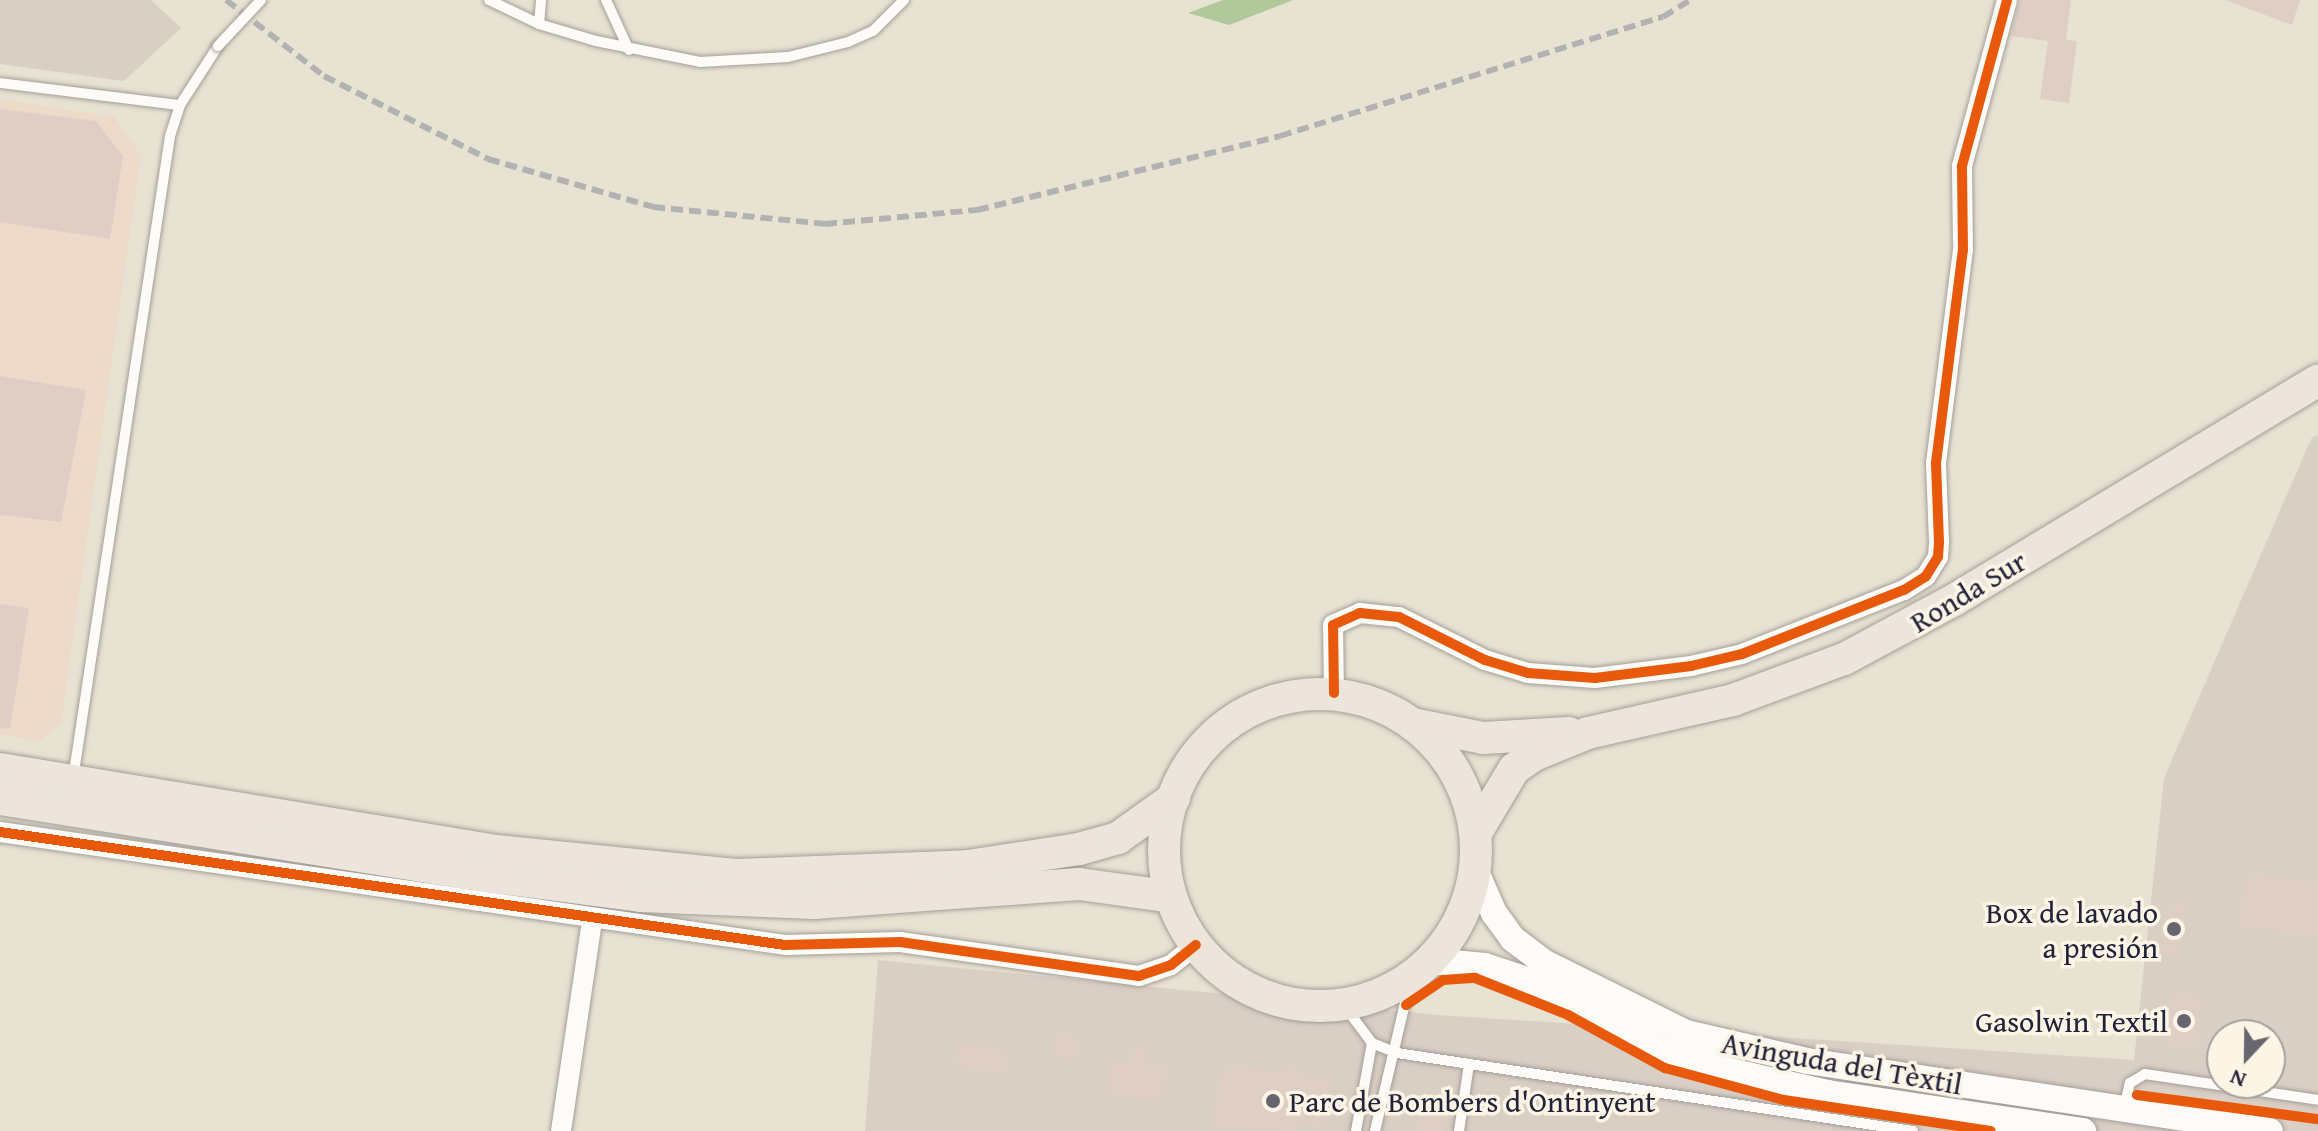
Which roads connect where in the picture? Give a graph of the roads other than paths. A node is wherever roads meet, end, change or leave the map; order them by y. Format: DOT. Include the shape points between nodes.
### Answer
graph roads {
  1 [pos="261,0"];
  2 [pos="489,0"];
  3 [pos="541,0"];
  4 [pos="606,0"];
  5 [pos="904,0"];
  6 [pos="2007,0"];
  7 [pos="539,24"];
  8 [pos="629,50"];
  9 [pos="0,83"];
  10 [pos="180,105"];
  11 [pos="2318,380"];
  12 [pos="1334,693"];
  13 [pos="1416,725"];
  14 [pos="1588,733"];
  15 [pos="0,769"];
  16 [pos="73,781"];
  17 [pos="1174,798"];
  18 [pos="0,799"];
  19 [pos="1477,831"];
  20 [pos="0,832"];
  21 [pos="1476,872"];
  22 [pos="1167,896"];
  23 [pos="592,921"];
  24 [pos="1196,945"];
  25 [pos="1421,969"];
  26 [pos="1343,1004"];
  27 [pos="1372,1043"];
  28 [pos="1397,1053"];
  29 [pos="1469,1064"];
  30 [pos="2318,1100"];
  31 [pos="2124,1109"];
  32 [pos="561,1131"];
  33 [pos="1356,1131"];
  34 [pos="1375,1131"];
  35 [pos="1459,1131"];
  36 [pos="1913,1131"];
  37 [pos="2083,1131"];
  38 [pos="2270,1131"];
  1 -- 10 [label="lane, bridge" via="218,46"];
  2 -- 7 [label="lane"];
  3 -- 7 [label="lane"];
  4 -- 8 [label="lane"];
  5 -- 8 [label="lane" via="873,31 788,57 700,62"];
  6 -- 12 [label="street" via="1962,166 1962,263 1936,463 1938,557 1926,576 1904,590 1742,654 1595,678 1528,673 1485,660 1399,617 1360,613 1333,625"];
  7 -- 8 [label="lane"];
  9 -- 10 [label="lane"];
  10 -- 16 [label="lane" via="170,136"];
  11 -- 14 [label="main road, Ronda Sur" via="1954,600 1844,659 1733,700"];
  12 -- 13 [label="main road" via="1377,703"];
  12 -- 17 [label="main road" via="1293,696 1253,708 1204,746"];
  13 -- 14 [label="main road, Ronda Sur" via="1483,738"];
  13 -- 19 [label="main road" via="1445,754 1466,790"];
  14 -- 19 [label="main road, Ronda Sur" via="1514,769"];
  15 -- 16 [label="main road"];
  16 -- 17 [label="main road" via="510,853 738,875 851,874 1038,857 1118,838"];
  17 -- 22 [label="main road" via="1163,852"];
  18 -- 22 [label="main road" via="487,876 655,897 814,903 1079,884"];
  19 -- 21 [label="main road"];
  20 -- 23 [label="street"];
  21 -- 25 [label="main road" via="1461,920"];
  21 -- 31 [label="street, Avinguda del Tèxtil" via="1494,913 1513,939 1543,962 1686,1033 1807,1061"];
  22 -- 24 [label="main road"];
  23 -- 24 [label="street" via="785,945 911,943 1118,976 1158,971"];
  23 -- 32 [label="street"];
  24 -- 26 [label="main road" via="1242,985 1302,1004"];
  25 -- 26 [label="main road" via="1379,995"];
  25 -- 28 [label="lane"];
  25 -- 37 [label="street, Avinguda del Tèxtil" via="1485,966 1532,981 1664,1051 1734,1072 1828,1093"];
  26 -- 27 [label="lane"];
  27 -- 28 [label="lane"];
  27 -- 33 [label="lane"];
  28 -- 29 [label="lane"];
  28 -- 34 [label="lane"];
  29 -- 35 [label="lane"];
  29 -- 36 [label="lane"];
  30 -- 31 [label="lane" via="2145,1074 2130,1083"];
  31 -- 38 [label="street, Avinguda del Tèxtil"];
}
